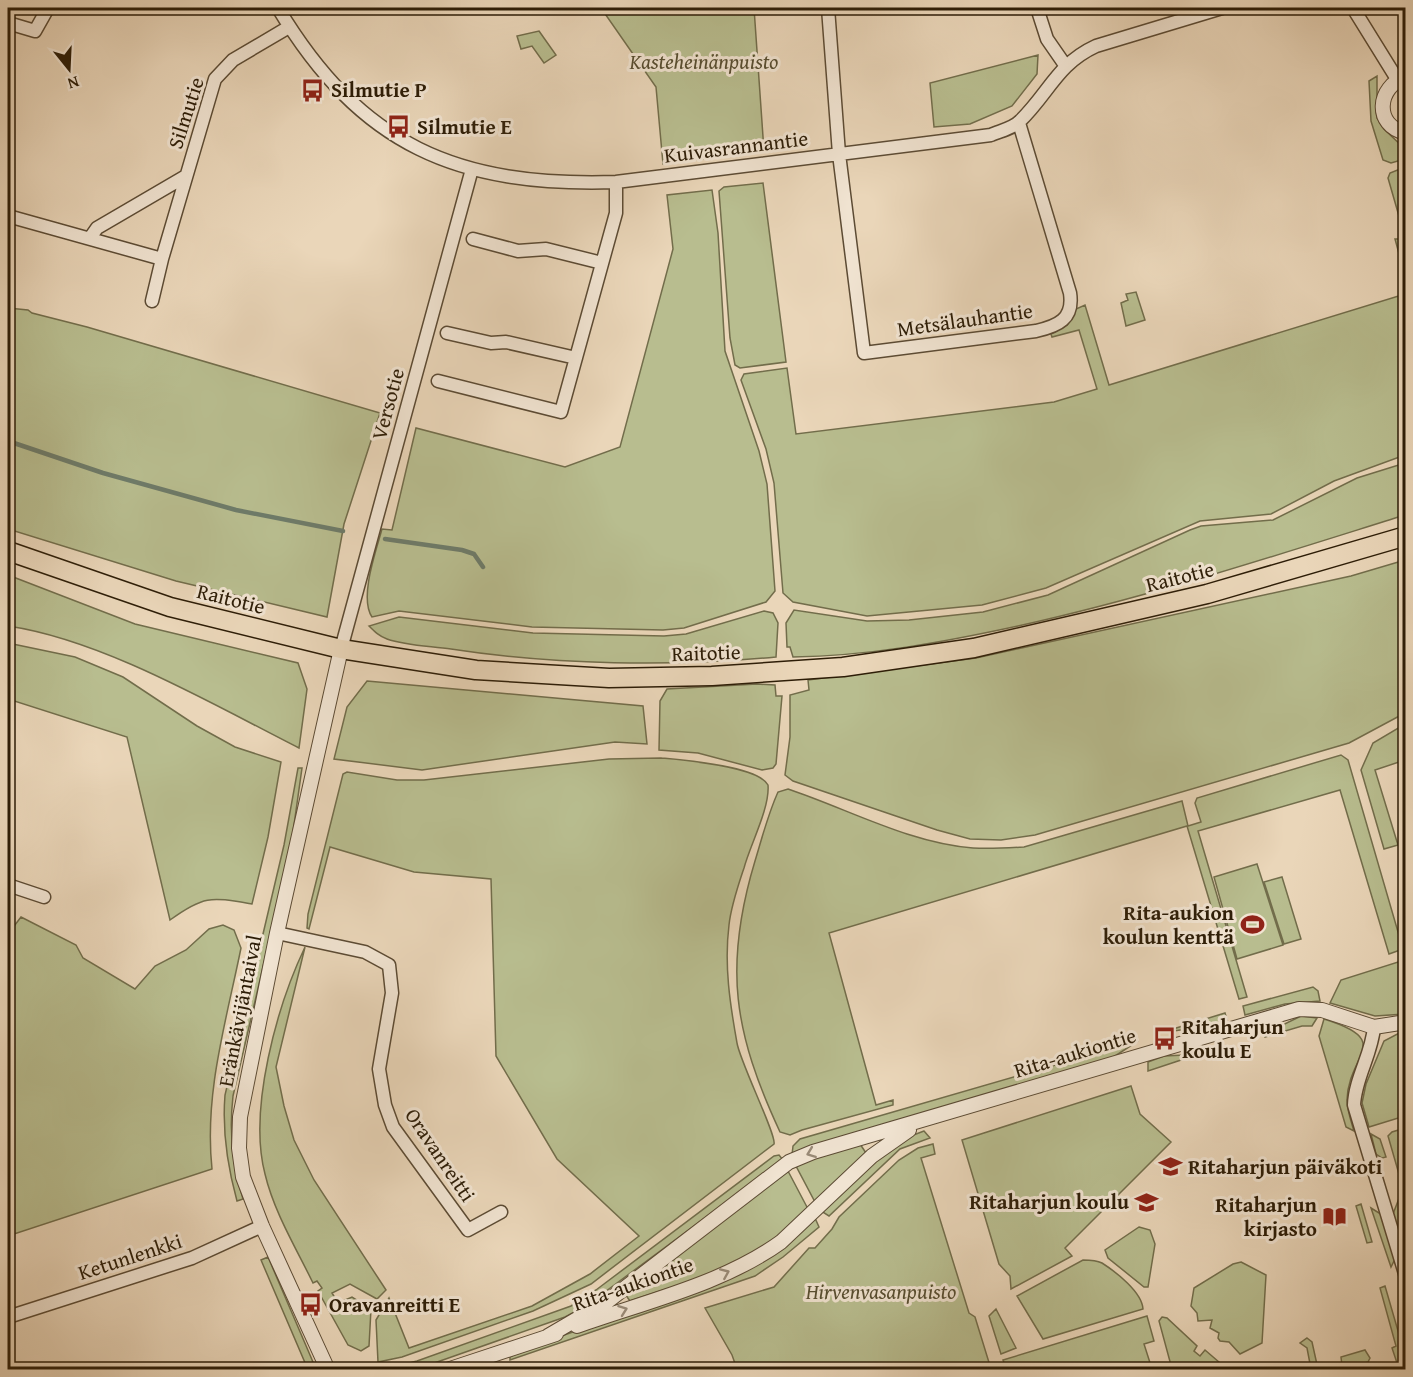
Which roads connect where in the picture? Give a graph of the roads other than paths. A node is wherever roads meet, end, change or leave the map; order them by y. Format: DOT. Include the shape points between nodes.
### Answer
graph roads {
  1 [pos="48,8"];
  2 [pos="278,8"];
  3 [pos="828,8"];
  4 [pos="1037,8"];
  5 [pos="1222,8"];
  6 [pos="1353,8"];
  7 [pos="8,23"];
  8 [pos="289,27"];
  9 [pos="1065,65"];
  10 [pos="1401,78"];
  11 [pos="1019,123"];
  12 [pos="1406,133"];
  13 [pos="839,154"];
  14 [pos="472,169"];
  15 [pos="186,177"];
  16 [pos="616,182"];
  17 [pos="8,216"];
  18 [pos="90,238"];
  19 [pos="473,240"];
  20 [pos="162,259"];
  21 [pos="603,263"];
  22 [pos="152,301"];
  23 [pos="447,333"];
  24 [pos="576,358"];
  25 [pos="438,381"];
  26 [pos="1406,536"];
  27 [pos="8,551"];
  28 [pos="341,649"];
  29 [pos="8,885"];
  30 [pos="44,897"];
  31 [pos="277,933"];
  32 [pos="1406,1023"];
  33 [pos="1374,1027"];
  34 [pos="930,1119"];
  35 [pos="501,1212"];
  36 [pos="262,1226"];
  37 [pos="1406,1276"];
  38 [pos="8,1317"];
  39 [pos="548,1336"];
  40 [pos="328,1370"];
  41 [pos="447,1370"];
  1 -- 7 [label="street" via="35,31"];
  2 -- 8 [label="street, Kuivasrannantie"];
  3 -- 13 [label="street"];
  4 -- 9 [label="street" via="1047,39"];
  5 -- 9 [label="street, Kuivasrannantie" via="1096,46"];
  6 -- 10 [label="street"];
  8 -- 14 [label="street, Kuivasrannantie" via="325,77 377,125 424,151"];
  8 -- 15 [label="street, Silmutie" via="233,60 215,79"];
  9 -- 11 [label="street, Kuivasrannantie"];
  10 -- 12 [label="street" via="1384,93 1382,112 1393,128"];
  11 -- 13 [label="street, Kuivasrannantie" via="970,140"];
  11 -- 13 [label="street, Metsälauhantie" via="1072,301 1064,321 1036,331 864,353"];
  13 -- 16 [label="street, Kuivasrannantie"];
  14 -- 16 [label="street, Kuivasrannantie" via="561,184"];
  14 -- 28 [label="street, Versotie"];
  15 -- 18 [label="street, Silmutie" via="97,228"];
  15 -- 20 [label="street, Silmutie"];
  16 -- 21 [label="street" via="616,213"];
  17 -- 18 [label="street"];
  18 -- 20 [label="street"];
  19 -- 21 [label="street" via="518,251 546,249"];
  20 -- 22 [label="street, Silmutie"];
  21 -- 24 [label="street"];
  23 -- 24 [label="street"];
  24 -- 25 [label="street" via="561,412"];
  26 -- 28 [label="main road, Raitotie" via="1195,597 974,648 843,667 609,678 476,670"];
  27 -- 28 [label="main road, Raitotie" via="170,607"];
  28 -- 31 [label="street, Eränkävijäntaival"];
  29 -- 30 [label="street"];
  31 -- 35 [label="street, Oravanreitti" via="365,952 389,965 392,993 380,1069 393,1127 468,1230"];
  31 -- 36 [label="street, Eränkävijäntaival" via="240,1117 243,1177"];
  32 -- 33 [label="street, Rita-aukiontie"];
  33 -- 34 [label="street, Rita-aukiontie" via="1322,1010 1299,1009"];
  33 -- 37 [label="street" via="1354,1105"];
  34 -- 39 [label="street, Rita-aukiontie, one-way" via="789,1162 608,1301"];
  39 -- 34 [label="street, Rita-aukiontie, one-way" via="721,1276 750,1262 781,1242 894,1138"];
  36 -- 38 [label="street, Ketunlenkki" via="192,1258"];
  36 -- 40 [label="street, Eränkävijäntaival"];
  39 -- 41 [label="street, Rita-aukiontie"];
}
